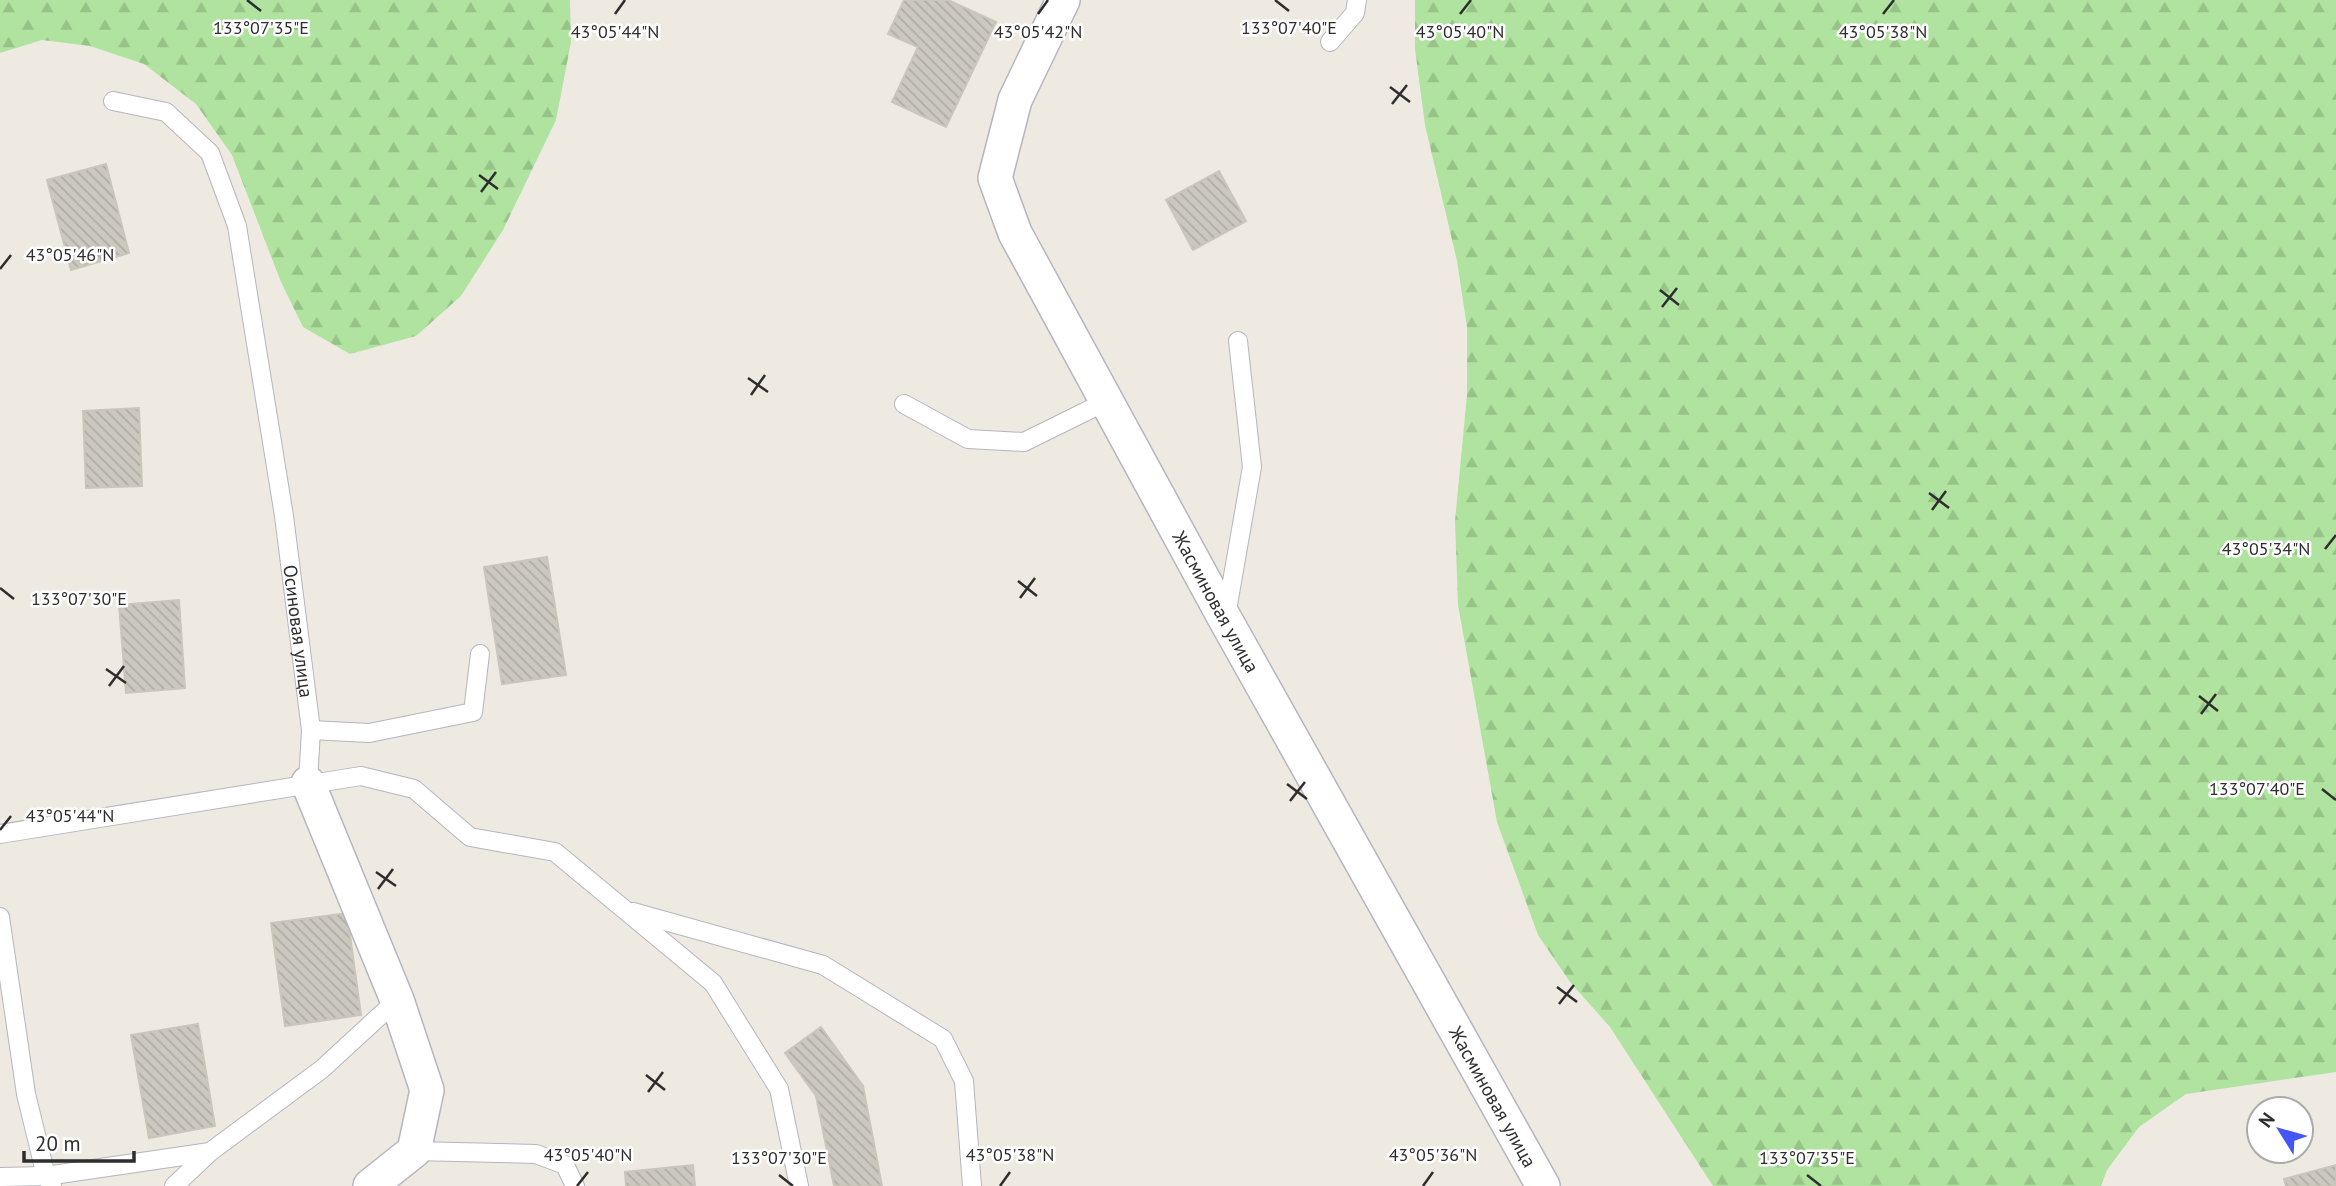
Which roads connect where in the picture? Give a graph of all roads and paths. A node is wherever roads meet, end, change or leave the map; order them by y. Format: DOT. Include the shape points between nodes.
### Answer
graph roads {
  1 [pos="1063,0"];
  2 [pos="1357,0"];
  3 [pos="1330,42"];
  4 [pos="113,101"];
  5 [pos="1238,341"];
  6 [pos="1107,401"];
  7 [pos="904,404"];
  8 [pos="1225,619"];
  9 [pos="480,654"];
  10 [pos="311,730"];
  11 [pos="308,783"];
  12 [pos="0,834"];
  13 [pos="627,911"];
  14 [pos="0,917"];
  15 [pos="397,1000"];
  16 [pos="414,1151"];
  17 [pos="210,1152"];
  18 [pos="0,1177"];
  19 [pos="49,1181"];
  20 [pos="174,1186"];
  21 [pos="370,1186"];
  22 [pos="575,1186"];
  23 [pos="799,1186"];
  24 [pos="972,1186"];
  25 [pos="1543,1186"];
  1 -- 6 [label="street, Жасминовая улица" via="1015,100 995,178 1015,233"];
  2 -- 3 [label="lane" via="1355,13"];
  4 -- 10 [label="lane, Осиновая улица" via="166,112 210,153 237,226 284,516"];
  5 -- 8 [label="lane" via="1252,467"];
  6 -- 7 [label="lane" via="1024,442 968,439"];
  6 -- 8 [label="street, Жасминовая улица"];
  8 -- 25 [label="street, Жасминовая улица"];
  9 -- 10 [label="lane" via="473,712 369,733"];
  10 -- 11 [label="lane, Осиновая улица"];
  11 -- 12 [label="lane"];
  11 -- 13 [label="lane" via="362,776 414,789 470,837 555,852"];
  11 -- 15 [label="street, Осиновая улица"];
  13 -- 23 [label="lane" via="721,994 779,1089"];
  13 -- 24 [label="lane" via="823,965 943,1039 964,1081"];
  14 -- 19 [label="lane" via="26,1094"];
  15 -- 16 [label="street, Осиновая улица" via="427,1090"];
  15 -- 17 [label="lane" via="322,1069"];
  16 -- 21 [label="street"];
  16 -- 22 [label="lane" via="536,1154 565,1165"];
  17 -- 19 [label="lane"];
  17 -- 20 [label="lane"];
  18 -- 19 [label="lane"];
}
